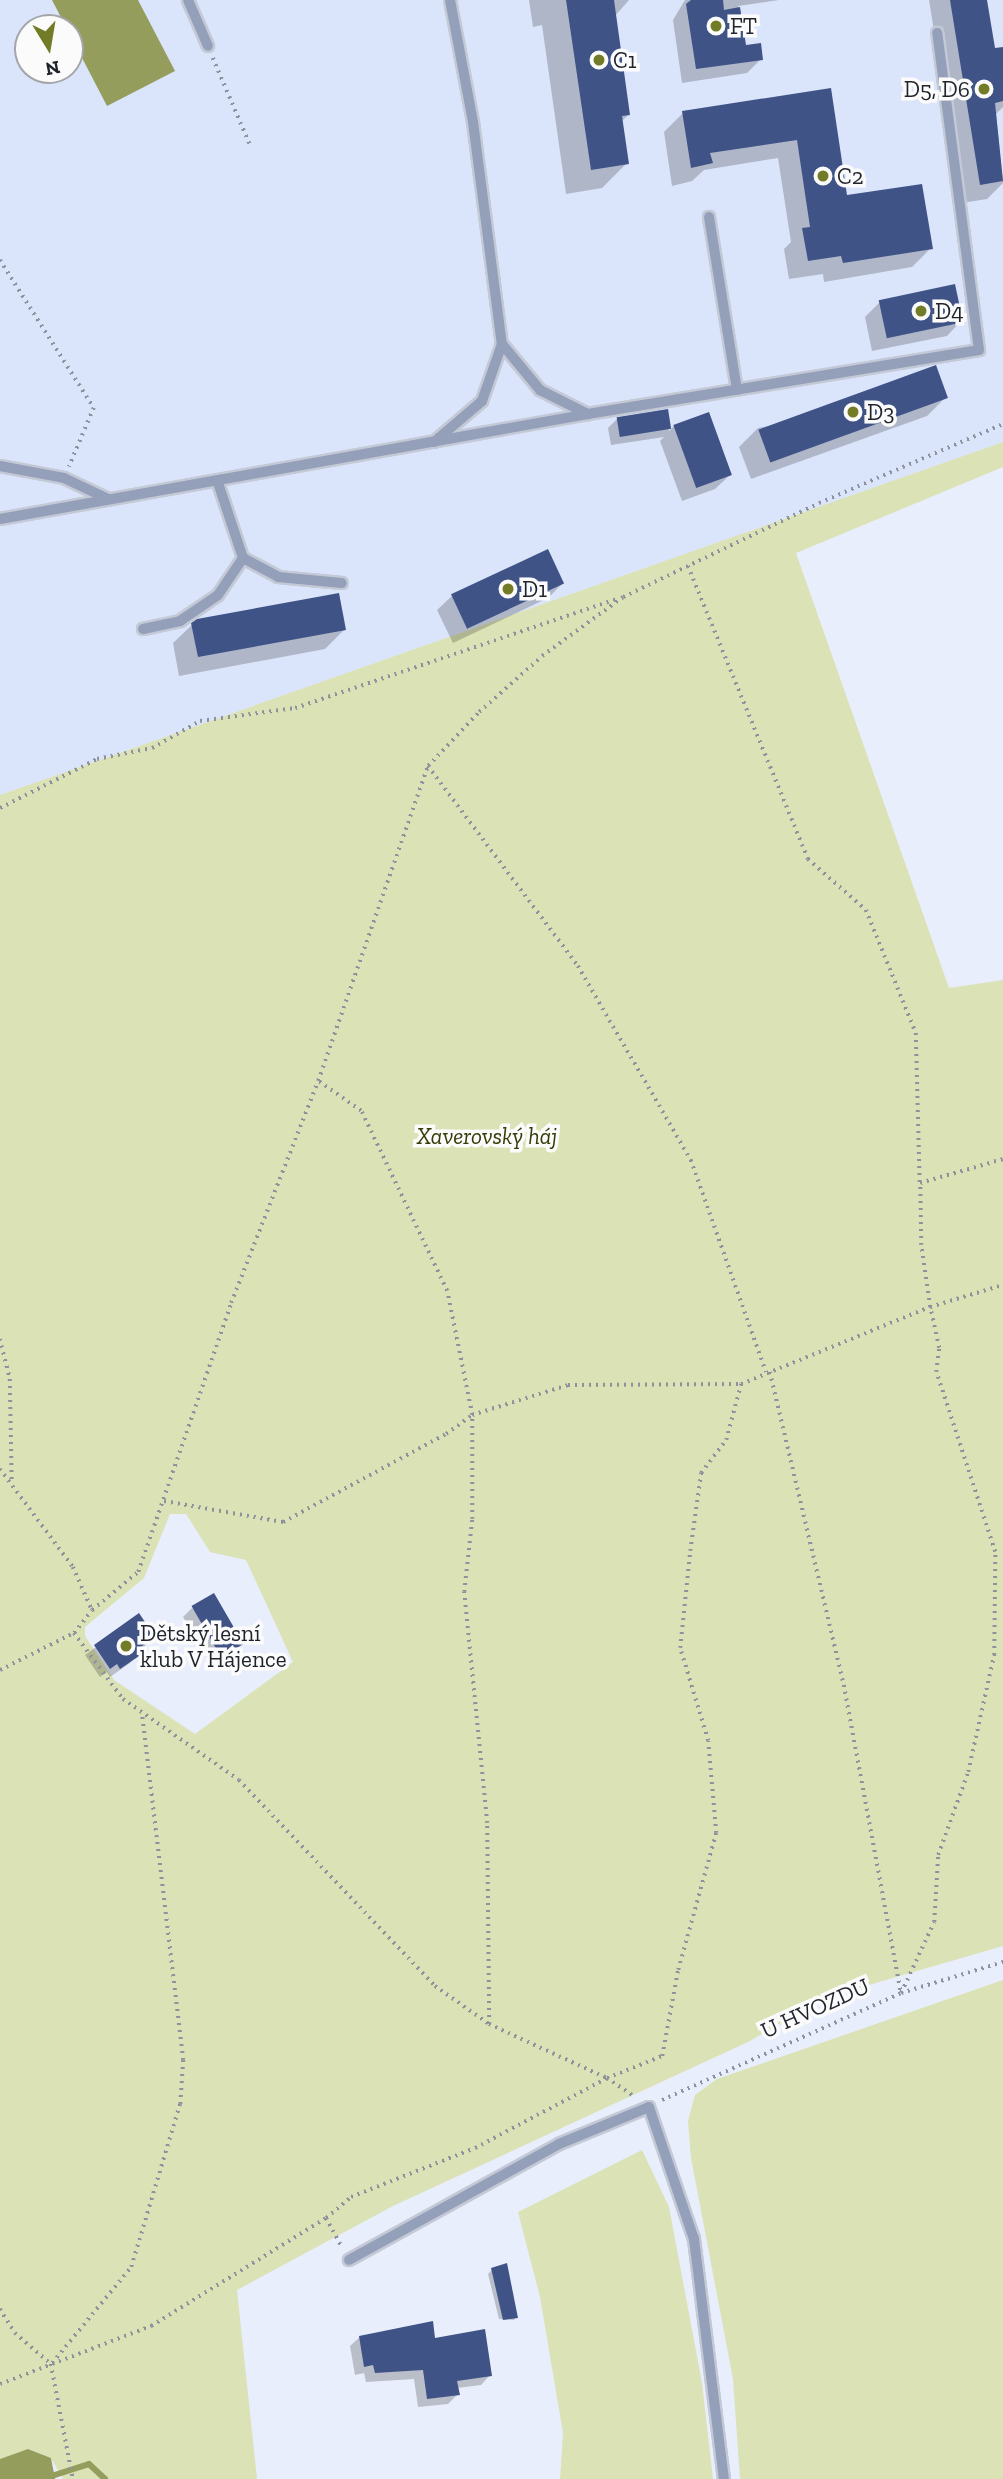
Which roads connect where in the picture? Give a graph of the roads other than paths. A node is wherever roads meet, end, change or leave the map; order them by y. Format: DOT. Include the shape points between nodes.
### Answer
graph roads {
  1 [pos="188,0"];
  2 [pos="450,0"];
  3 [pos="937,33"];
  4 [pos="208,46"];
  5 [pos="709,217"];
  6 [pos="502,344"];
  7 [pos="737,390"];
  8 [pos="588,414"];
  9 [pos="433,442"];
  10 [pos="0,466"];
  11 [pos="217,480"];
  12 [pos="108,499"];
  13 [pos="0,519"];
  14 [pos="243,558"];
  15 [pos="342,583"];
  16 [pos="142,629"];
  17 [pos="349,2260"];
  18 [pos="724,2479"];
  1 -- 4 [label="lane"];
  2 -- 6 [label="lane" via="474,122"];
  3 -- 7 [label="lane" via="979,350"];
  5 -- 7 [label="lane"];
  6 -- 8 [label="lane" via="540,390"];
  6 -- 9 [label="lane" via="482,401"];
  7 -- 8 [label="lane"];
  8 -- 9 [label="lane"];
  9 -- 11 [label="lane"];
  10 -- 12 [label="lane" via="64,478"];
  11 -- 12 [label="lane"];
  11 -- 14 [label="lane"];
  12 -- 13 [label="lane"];
  14 -- 15 [label="lane" via="278,577"];
  14 -- 16 [label="lane" via="218,595 180,621"];
  17 -- 18 [label="lane" via="559,2144 649,2107 694,2239"];
}
